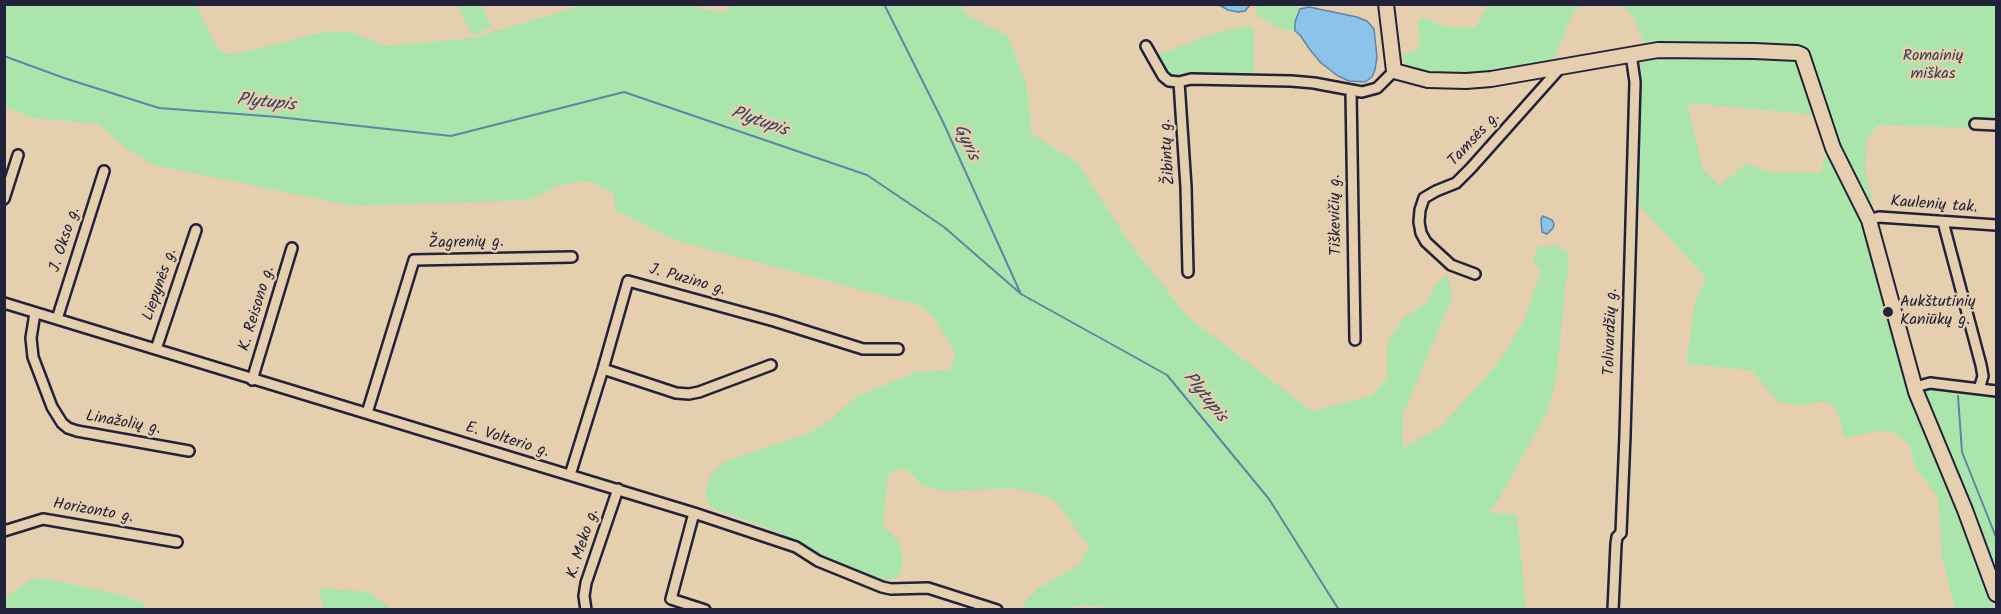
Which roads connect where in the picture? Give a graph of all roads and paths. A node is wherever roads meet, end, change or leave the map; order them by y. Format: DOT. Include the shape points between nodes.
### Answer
graph roads {
  1 [pos="1386,4"];
  2 [pos="1146,46"];
  3 [pos="1631,54"];
  4 [pos="1561,67"];
  5 [pos="1394,72"];
  6 [pos="1179,82"];
  7 [pos="1351,91"];
  8 [pos="1975,124"];
  9 [pos="1996,125"];
  10 [pos="18,155"];
  11 [pos="104,171"];
  12 [pos="4,198"];
  13 [pos="1869,220"];
  14 [pos="1943,222"];
  15 [pos="1996,225"];
  16 [pos="196,230"];
  17 [pos="292,248"];
  18 [pos="572,257"];
  19 [pos="1188,272"];
  20 [pos="1474,274"];
  21 [pos="4,303"];
  22 [pos="35,313"];
  23 [pos="57,319"];
  24 [pos="1354,340"];
  25 [pos="156,349"];
  26 [pos="898,349"];
  27 [pos="771,365"];
  28 [pos="603,369"];
  29 [pos="252,380"];
  30 [pos="1915,387"];
  31 [pos="1979,389"];
  32 [pos="1996,391"];
  33 [pos="367,413"];
  34 [pos="189,451"];
  35 [pos="570,475"];
  36 [pos="618,489"];
  37 [pos="694,513"];
  38 [pos="4,531"];
  39 [pos="177,542"];
  40 [pos="1996,594"];
  41 [pos="586,609"];
  42 [pos="705,609"];
  43 [pos="997,609"];
  44 [pos="1613,609"];
  1 -- 5 [label="street"];
  2 -- 6 [label="street" via="1163,76"];
  3 -- 4 [label="street"];
  3 -- 13 [label="street" via="1681,50 1802,55 1833,148"];
  3 -- 44 [label="street, Tolivardžių g." via="1635,82 1625,435"];
  4 -- 5 [label="street" via="1466,81 1428,80"];
  4 -- 20 [label="street, Tamsės g." via="1456,183 1424,198 1419,222 1426,242 1451,265"];
  5 -- 7 [label="street" via="1377,87"];
  6 -- 7 [label="street" via="1292,81"];
  6 -- 19 [label="street, Žibintų g."];
  7 -- 24 [label="street, Tiškevičių g."];
  8 -- 9 [label="street"];
  10 -- 12 [label="street"];
  11 -- 23 [label="street, J. Okso g."];
  13 -- 14 [label="street, Kaulenių tak."];
  13 -- 30 [label="street"];
  14 -- 15 [label="street, Kaulenių tak."];
  14 -- 31 [label="street" via="1981,365"];
  16 -- 25 [label="street, Liepynės g."];
  17 -- 29 [label="street, K. Reisono g."];
  18 -- 33 [label="street, Žagrenių g." via="414,260"];
  21 -- 22 [label="street, E. Volterio g."];
  22 -- 23 [label="street, E. Volterio g."];
  22 -- 34 [label="street, Linažolių g." via="33,357 62,423 77,431"];
  23 -- 25 [label="street, E. Volterio g."];
  25 -- 29 [label="street, E. Volterio g."];
  26 -- 28 [label="street, J. Puzino g." via="863,349 628,281"];
  27 -- 28 [label="street" via="688,394"];
  28 -- 35 [label="street, J. Puzino g."];
  29 -- 33 [label="street, E. Volterio g."];
  30 -- 31 [label="street" via="1930,383"];
  30 -- 40 [label="street"];
  31 -- 32 [label="street"];
  33 -- 35 [label="street, E. Volterio g."];
  35 -- 36 [label="street, E. Volterio g."];
  36 -- 37 [label="street, E. Volterio g."];
  36 -- 41 [label="street, K. Meko g." via="586,583"];
  37 -- 42 [label="street" via="671,599"];
  37 -- 43 [label="street, E. Volterio g." via="796,547 818,561 882,587 928,588"];
  38 -- 39 [label="street, Horizonto g." via="43,519"];
}
